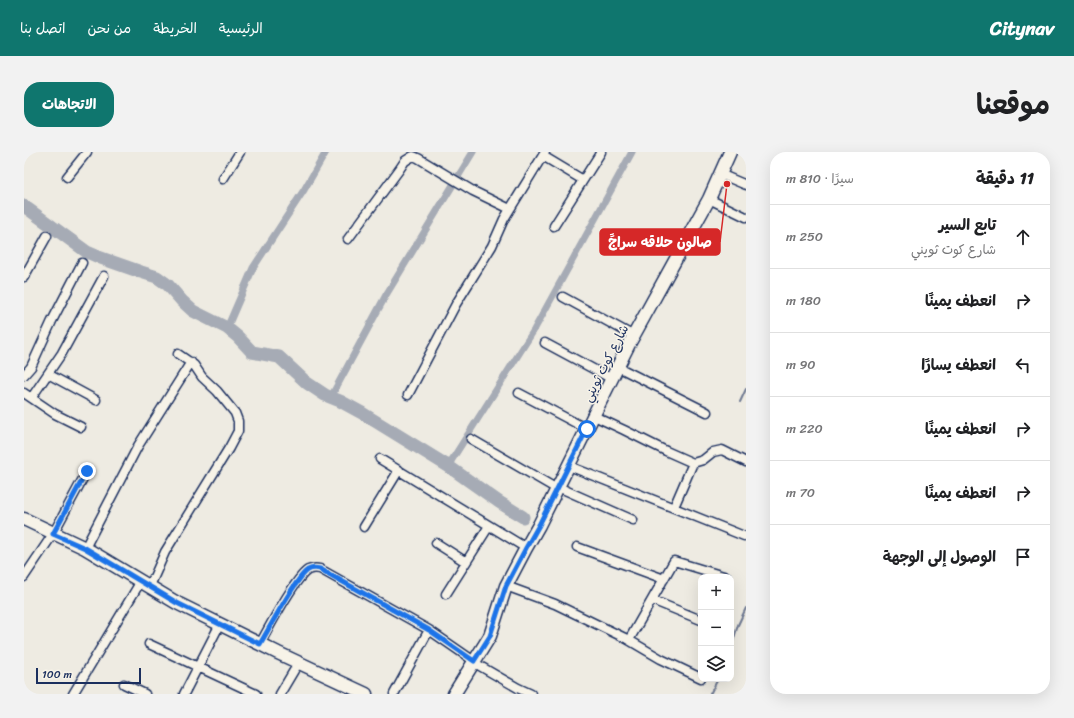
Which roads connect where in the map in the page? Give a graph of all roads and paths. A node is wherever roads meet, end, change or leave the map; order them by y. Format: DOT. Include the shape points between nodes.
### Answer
graph roads {
  1 [pos="87,152"];
  2 [pos="240,152"];
  3 [pos="601,152"];
  4 [pos="730,152"];
  5 [pos="544,154"];
  6 [pos="720,174"];
  7 [pos="67,177"];
  8 [pos="223,178"];
  9 [pos="583,180"];
  10 [pos="746,185"];
  11 [pos="709,199"];
  12 [pos="510,209"];
  13 [pos="746,217"];
  14 [pos="554,226"];
  15 [pos="46,236"];
  16 [pos="348,239"];
  17 [pos="82,263"];
  18 [pos="104,276"];
  19 [pos="24,277"];
  20 [pos="563,297"];
  21 [pos="634,336"];
  22 [pos="545,343"];
  23 [pos="178,354"];
  24 [pos="191,362"];
  25 [pos="618,367"];
  26 [pos="48,374"];
  27 [pos="24,376"];
  28 [pos="612,379"];
  29 [pos="24,392"];
  30 [pos="519,393"];
  31 [pos="408,395"];
  32 [pos="32,397"];
  33 [pos="96,400"];
  34 [pos="707,412"];
  35 [pos="594,416"];
  36 [pos="81,426"];
  37 [pos="587,429"];
  38 [pos="471,439"];
  39 [pos="380,459"];
  40 [pos="746,462"];
  41 [pos="693,463"];
  42 [pos="569,466"];
  43 [pos="399,470"];
  44 [pos="87,471"];
  45 [pos="558,488"];
  46 [pos="674,507"];
  47 [pos="24,519"];
  48 [pos="633,520"];
  49 [pos="489,526"];
  50 [pos="364,527"];
  51 [pos="53,534"];
  52 [pos="744,536"];
  53 [pos="436,542"];
  54 [pos="577,547"];
  55 [pos="85,548"];
  56 [pos="526,548"];
  57 [pos="466,562"];
  58 [pos="717,574"];
  59 [pos="24,577"];
  60 [pos="664,580"];
  61 [pos="145,584"];
  62 [pos="506,586"];
  63 [pos="446,594"];
  64 [pos="652,600"];
  65 [pos="698,619"];
  66 [pos="220,624"];
  67 [pos="429,630"];
  68 [pos="629,640"];
  69 [pos="149,644"];
  70 [pos="260,644"];
  71 [pos="300,662"];
  72 [pos="474,662"];
  73 [pos="198,667"];
  74 [pos="698,677"];
  75 [pos="124,684"];
  76 [pos="73,694"];
  77 [pos="145,694"];
  78 [pos="184,694"];
  79 [pos="256,694"];
  80 [pos="280,694"];
  81 [pos="366,694"];
  82 [pos="394,694"];
  83 [pos="454,694"];
  84 [pos="531,694"];
  1 -- 7 [label="street"];
  2 -- 8 [label="street"];
  3 -- 9 [label="street"];
  4 -- 6 [label="main road, شارع كوت ثويني"];
  5 -- 9 [label="street"];
  5 -- 12 [label="street"];
  6 -- 10 [label="street"];
  6 -- 11 [label="main road, شارع كوت ثويني"];
  9 -- 14 [label="street"];
  11 -- 13 [label="street"];
  11 -- 21 [label="main road, شارع كوت ثويني"];
  12 -- 16 [label="street" via="413,156 405,161"];
  12 -- 31 [label="street" via="492,246 456,304"];
  15 -- 19 [label="street"];
  17 -- 27 [label="street" via="31,367"];
  18 -- 26 [label="street"];
  20 -- 21 [label="street"];
  21 -- 25 [label="main road, شارع كوت ثويني"];
  22 -- 28 [label="street"];
  23 -- 24 [label="street"];
  24 -- 55 [label="street" via="138,446"];
  24 -- 61 [label="street" via="235,413 238,431"];
  25 -- 28 [label="main road, شارع كوت ثويني"];
  25 -- 34 [label="street"];
  26 -- 32 [label="street"];
  26 -- 33 [label="street"];
  28 -- 35 [label="main road, شارع كوت ثويني"];
  29 -- 32 [label="street"];
  30 -- 37 [label="street"];
  32 -- 36 [label="street" via="55,414"];
  35 -- 37 [label="main road, شارع كوت ثويني"];
  35 -- 41 [label="street"];
  37 -- 42 [label="main road, شارع كوت ثويني"];
  38 -- 45 [label="street"];
  39 -- 43 [label="street"];
  40 -- 41 [label="street" via="722,450 712,452 703,460"];
  41 -- 46 [label="street"];
  42 -- 45 [label="main road, شارع كوت ثويني"];
  42 -- 46 [label="street"];
  43 -- 49 [label="street"];
  43 -- 50 [label="street"];
  44 -- 51 [label="street"];
  45 -- 48 [label="street"];
  45 -- 56 [label="main road, شارع كوت ثويني"];
  46 -- 52 [label="street"];
  47 -- 51 [label="main road"];
  49 -- 56 [label="street"];
  49 -- 57 [label="street"];
  51 -- 55 [label="main road"];
  51 -- 59 [label="street"];
  53 -- 57 [label="street"];
  54 -- 60 [label="street"];
  55 -- 61 [label="main road"];
  56 -- 62 [label="main road, شارع كوت ثويني"];
  57 -- 63 [label="street"];
  58 -- 60 [label="street" via="674,561"];
  60 -- 64 [label="street"];
  61 -- 66 [label="main road"];
  61 -- 76 [label="street"];
  62 -- 68 [label="street" via="555,604"];
  62 -- 72 [label="main road, شارع كوت ثويني" via="490,636"];
  64 -- 65 [label="street"];
  64 -- 68 [label="street"];
  66 -- 70 [label="main road"];
  66 -- 73 [label="street"];
  67 -- 70 [label="street" via="314,568 297,582"];
  67 -- 72 [label="street"];
  67 -- 82 [label="street"];
  68 -- 74 [label="street"];
  69 -- 73 [label="street"];
  70 -- 71 [label="main road"];
  71 -- 80 [label="street"];
  71 -- 81 [label="main road"];
  72 -- 83 [label="main road, شارع كوت ثويني"];
  72 -- 84 [label="street"];
  73 -- 78 [label="street"];
  73 -- 79 [label="street"];
  75 -- 77 [label="street"];
}
